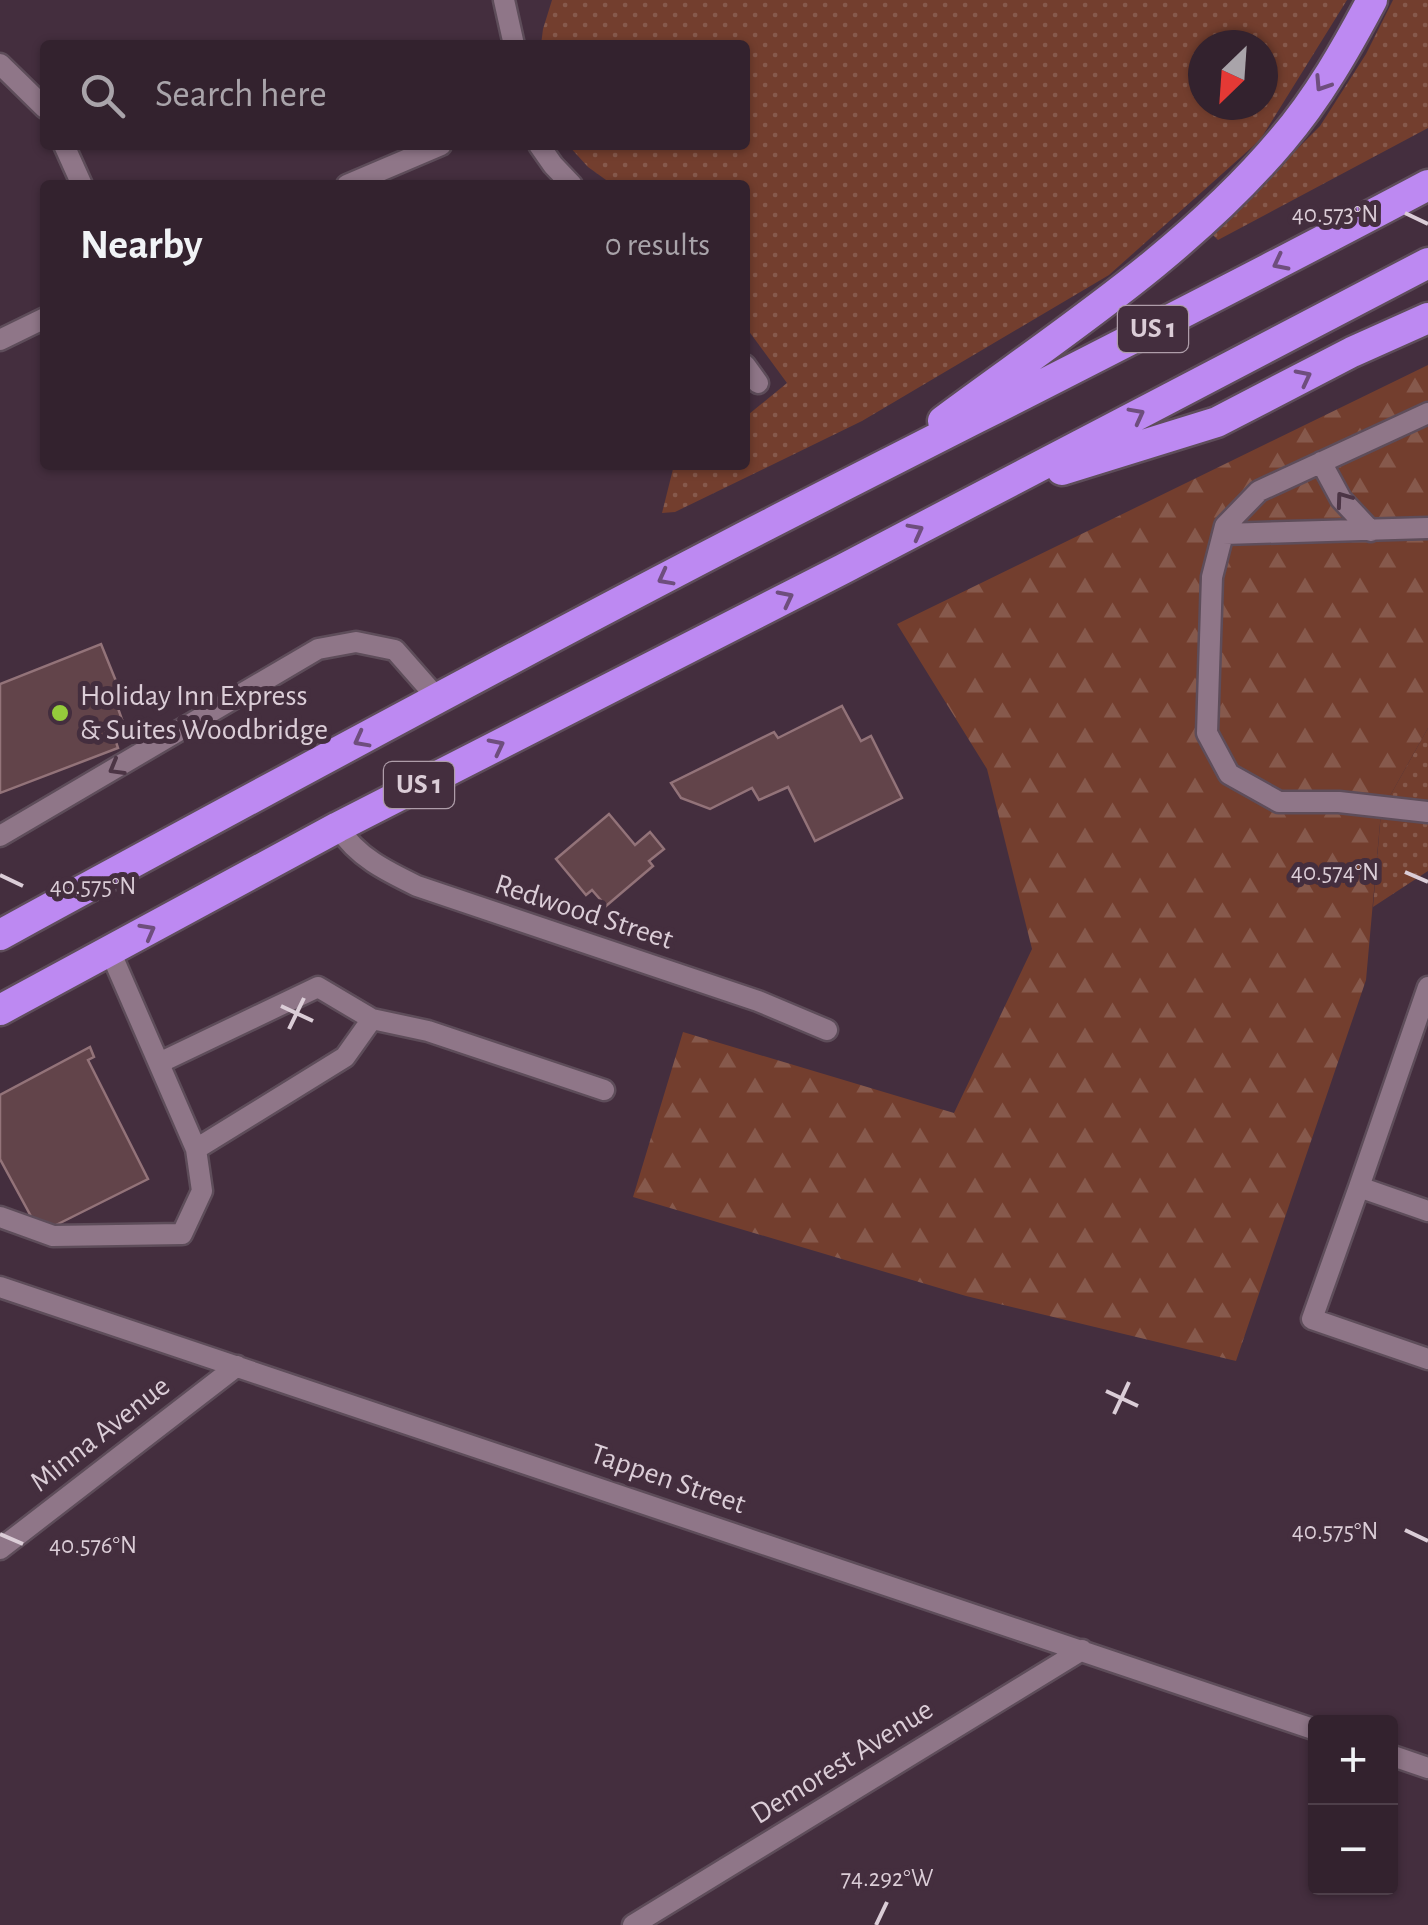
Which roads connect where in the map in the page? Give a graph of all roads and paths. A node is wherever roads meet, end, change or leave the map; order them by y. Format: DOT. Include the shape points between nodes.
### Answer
graph roads {
  1 [pos="504,0"];
  2 [pos="1372,0"];
  3 [pos="513,40"];
  4 [pos="0,64"];
  5 [pos="40,103"];
  6 [pos="66,150"];
  7 [pos="429,150"];
  8 [pos="542,150"];
  9 [pos="80,180"];
  10 [pos="359,180"];
  11 [pos="567,180"];
  12 [pos="1428,185"];
  13 [pos="1428,263"];
  14 [pos="1428,318"];
  15 [pos="40,320"];
  16 [pos="0,340"];
  17 [pos="1428,414"];
  18 [pos="1321,462"];
  19 [pos="877,470"];
  20 [pos="988,493"];
  21 [pos="1428,528"];
  22 [pos="1372,531"];
  23 [pos="1223,534"];
  24 [pos="438,699"];
  25 [pos="1428,812"];
  26 [pos="338,827"];
  27 [pos="0,836"];
  28 [pos="0,934"];
  29 [pos="110,951"];
  30 [pos="1428,987"];
  31 [pos="0,1010"];
  32 [pos="372,1019"];
  33 [pos="827,1030"];
  34 [pos="159,1063"];
  35 [pos="604,1090"];
  36 [pos="196,1149"];
  37 [pos="1359,1186"];
  38 [pos="1428,1211"];
  39 [pos="0,1218"];
  40 [pos="0,1287"];
  41 [pos="1428,1359"];
  42 [pos="237,1366"];
  43 [pos="0,1549"];
  44 [pos="1082,1650"];
  45 [pos="1308,1727"];
  46 [pos="1398,1758"];
  47 [pos="1428,1768"];
  48 [pos="633,1925"];
  1 -- 3 [label="street"];
  2 -- 19 [label="highway, one-way" via="1302,114 1234,191 1140,275"];
  4 -- 5 [label="street"];
  6 -- 9 [label="street"];
  7 -- 10 [label="street"];
  8 -- 11 [label="street"];
  12 -- 19 [label="highway, US 1, one-way"];
  20 -- 13 [label="highway, US 1, one-way"];
  20 -- 14 [label="highway, one-way" via="1217,422"];
  15 -- 16 [label="street"];
  17 -- 18 [label="street"];
  22 -- 18 [label="street, one-way" via="1341,499"];
  18 -- 23 [label="street" via="1258,491"];
  19 -- 24 [label="highway, US 1, one-way"];
  26 -- 20 [label="highway, US 1, one-way"];
  21 -- 22 [label="street"];
  22 -- 23 [label="street"];
  23 -- 25 [label="street" via="1212,576 1207,732 1229,774 1280,802"];
  24 -- 27 [label="street, one-way" via="395,650 356,642 318,649"];
  24 -- 28 [label="highway, US 1, one-way"];
  29 -- 26 [label="highway, US 1, one-way"];
  26 -- 33 [label="street, Redwood Street" via="374,864 428,890"];
  29 -- 31 [label="highway, US 1"];
  29 -- 34 [label="street"];
  30 -- 37 [label="street"];
  32 -- 34 [label="street" via="318,986"];
  32 -- 35 [label="street"];
  32 -- 36 [label="street" via="345,1057"];
  34 -- 36 [label="street"];
  36 -- 39 [label="street" via="202,1191 182,1234 53,1236"];
  37 -- 38 [label="street"];
  37 -- 41 [label="street" via="1312,1320"];
  40 -- 42 [label="street, Tappen Street"];
  42 -- 43 [label="street, Minna Avenue"];
  42 -- 44 [label="street, Tappen Street"];
  44 -- 45 [label="street, Tappen Street"];
  44 -- 48 [label="street, Demorest Avenue"];
  46 -- 47 [label="street"];
}
